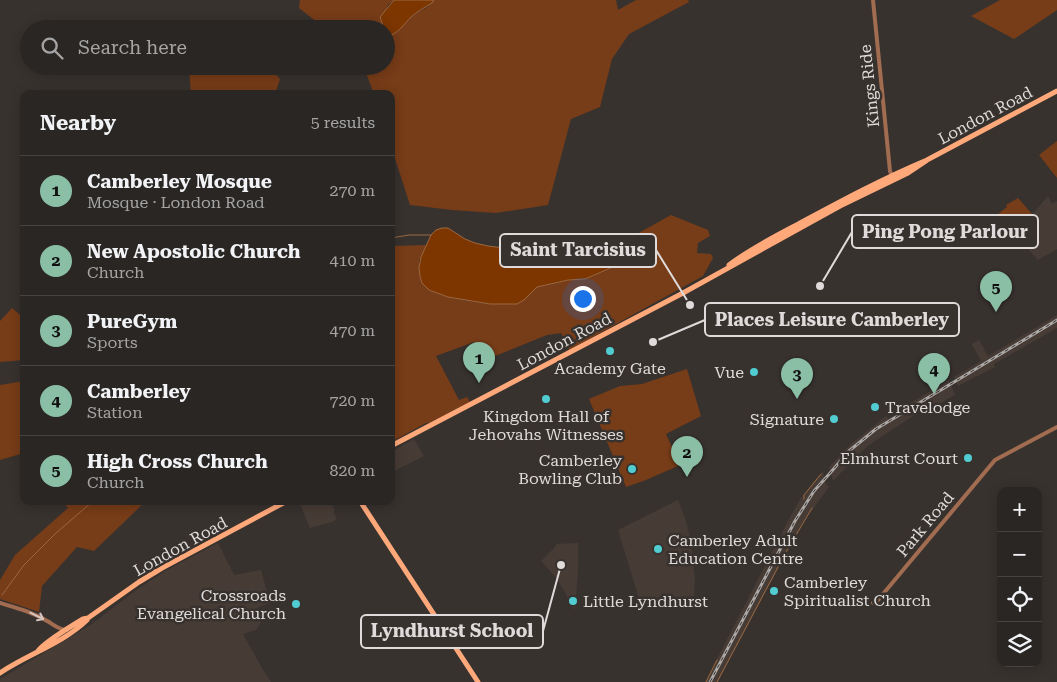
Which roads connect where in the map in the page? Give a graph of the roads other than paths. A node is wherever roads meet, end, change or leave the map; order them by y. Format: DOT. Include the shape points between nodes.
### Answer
graph roads {
  1 [pos="873,0"];
  2 [pos="1057,90"];
  3 [pos="894,177"];
  4 [pos="1057,427"];
  5 [pos="395,444"];
  6 [pos="280,505"];
  7 [pos="363,505"];
  8 [pos="0,603"];
  9 [pos="873,603"];
  10 [pos="88,618"];
  11 [pos="50,623"];
  12 [pos="67,630"];
  13 [pos="60,637"];
  14 [pos="0,672"];
  15 [pos="478,682"];
  1 -- 3 [label="street, Kings Ride" via="890,169"];
  2 -- 3 [label="main road, London Road"];
  3 -- 5 [label="main road, London Road" via="860,191 763,243 722,271"];
  4 -- 9 [label="street, Park Road" via="995,460"];
  6 -- 10 [label="main road, London Road" via="162,568"];
  7 -- 15 [label="main road"];
  8 -- 11 [label="street, one-way" via="35,614"];
  10 -- 12 [label="main road, London Road"];
  10 -- 13 [label="main road, London Road"];
  11 -- 12 [label="street"];
  11 -- 13 [label="street"];
  12 -- 13 [label="main road, London Road"];
  13 -- 14 [label="main road, London Road" via="46,649"];
}
